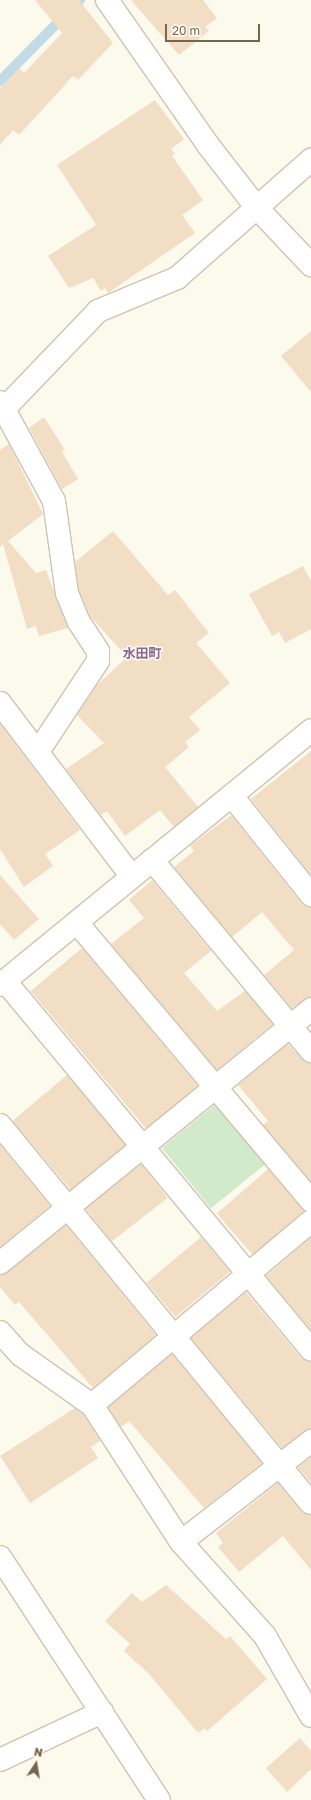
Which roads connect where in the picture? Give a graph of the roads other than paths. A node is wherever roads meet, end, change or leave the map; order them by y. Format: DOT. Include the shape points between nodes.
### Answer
graph roads {
  1 [pos="106,0"];
  2 [pos="311,160"];
  3 [pos="257,208"];
  4 [pos="311,265"];
  5 [pos="2,405"];
  6 [pos="0,704"];
  7 [pos="311,730"];
  8 [pos="39,750"];
  9 [pos="232,796"];
  10 [pos="152,860"];
  11 [pos="132,877"];
  12 [pos="311,895"];
  13 [pos="78,924"];
  14 [pos="3,983"];
  15 [pos="311,1009"];
  16 [pos="290,1026"];
  17 [pos="311,1051"];
  18 [pos="214,1084"];
  19 [pos="0,1125"];
  20 [pos="142,1147"];
  21 [pos="311,1201"];
  22 [pos="68,1207"];
  23 [pos="311,1220"];
  24 [pos="0,1264"];
  25 [pos="248,1274"];
  26 [pos="0,1332"];
  27 [pos="174,1334"];
  28 [pos="311,1350"];
  29 [pos="92,1405"];
  30 [pos="311,1441"];
  31 [pos="281,1466"];
  32 [pos="311,1503"];
  33 [pos="181,1542"];
  34 [pos="0,1557"];
  35 [pos="102,1712"];
  36 [pos="311,1716"];
  37 [pos="0,1760"];
  38 [pos="159,1800"];
  1 -- 3 [label="street"];
  2 -- 3 [label="street"];
  3 -- 4 [label="street"];
  3 -- 5 [label="street" via="177,278 98,311"];
  5 -- 8 [label="street" via="54,501 67,593 79,622 98,651 98,661"];
  6 -- 8 [label="street"];
  7 -- 9 [label="street"];
  8 -- 11 [label="street"];
  9 -- 10 [label="street"];
  9 -- 12 [label="street"];
  10 -- 11 [label="street"];
  10 -- 16 [label="street"];
  11 -- 13 [label="street"];
  13 -- 14 [label="street"];
  13 -- 18 [label="street"];
  14 -- 20 [label="street"];
  15 -- 16 [label="street"];
  16 -- 17 [label="street"];
  16 -- 18 [label="street"];
  18 -- 20 [label="street"];
  18 -- 21 [label="street"];
  19 -- 22 [label="street"];
  20 -- 22 [label="street"];
  20 -- 25 [label="street"];
  22 -- 24 [label="street"];
  22 -- 27 [label="street"];
  23 -- 25 [label="street"];
  25 -- 27 [label="street"];
  25 -- 28 [label="street"];
  26 -- 29 [label="street" via="21,1355"];
  27 -- 29 [label="street"];
  27 -- 31 [label="street"];
  29 -- 33 [label="street"];
  30 -- 31 [label="street"];
  31 -- 32 [label="street"];
  31 -- 33 [label="street"];
  33 -- 36 [label="street" via="265,1636"];
  34 -- 35 [label="street"];
  35 -- 37 [label="street"];
  35 -- 38 [label="street"];
}
